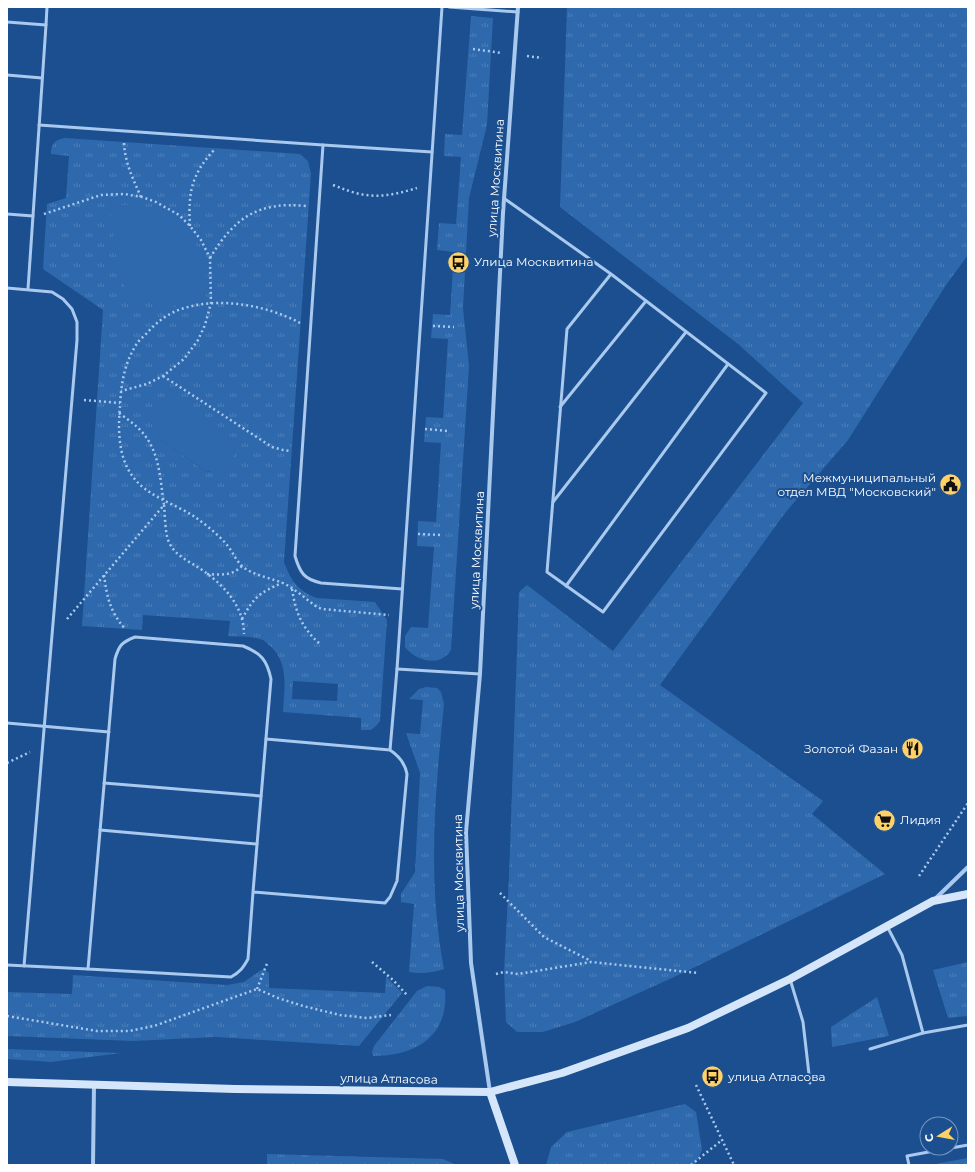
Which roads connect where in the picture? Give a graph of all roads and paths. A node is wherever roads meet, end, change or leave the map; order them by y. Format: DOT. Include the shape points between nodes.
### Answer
graph roads {
  1 [pos="47,7"];
  2 [pos="442,7"];
  3 [pos="449,7"];
  4 [pos="518,9"];
  5 [pos="7,22"];
  6 [pos="46,25"];
  7 [pos="7,76"];
  8 [pos="42,78"];
  9 [pos="39,125"];
  10 [pos="123,131"];
  11 [pos="225,138"];
  12 [pos="324,145"];
  13 [pos="432,152"];
  14 [pos="333,178"];
  15 [pos="418,181"];
  16 [pos="142,197"];
  17 [pos="505,199"];
  18 [pos="319,207"];
  19 [pos="7,214"];
  20 [pos="33,217"];
  21 [pos="190,226"];
  22 [pos="210,258"];
  23 [pos="610,274"];
  24 [pos="7,288"];
  25 [pos="28,289"];
  26 [pos="646,301"];
  27 [pos="212,303"];
  28 [pos="311,328"];
  29 [pos="686,332"];
  30 [pos="728,364"];
  31 [pos="163,376"];
  32 [pos="121,391"];
  33 [pos="72,398"];
  34 [pos="120,403"];
  35 [pos="560,407"];
  36 [pos="119,413"];
  37 [pos="278,449"];
  38 [pos="163,499"];
  39 [pos="553,502"];
  40 [pos="164,505"];
  41 [pos="242,566"];
  42 [pos="207,574"];
  43 [pos="104,575"];
  44 [pos="282,583"];
  45 [pos="566,586"];
  46 [pos="292,588"];
  47 [pos="402,589"];
  48 [pos="400,615"];
  49 [pos="242,620"];
  50 [pos="245,632"];
  51 [pos="52,636"];
  52 [pos="135,637"];
  53 [pos="321,645"];
  54 [pos="397,669"];
  55 [pos="480,674"];
  56 [pos="7,723"];
  57 [pos="44,726"];
  58 [pos="109,732"];
  59 [pos="266,739"];
  60 [pos="42,749"];
  61 [pos="390,750"];
  62 [pos="7,763"];
  63 [pos="104,783"];
  64 [pos="261,796"];
  65 [pos="968,803"];
  66 [pos="100,830"];
  67 [pos="257,844"];
  68 [pos="968,867"];
  69 [pos="919,876"];
  70 [pos="253,892"];
  71 [pos="500,892"];
  72 [pos="968,894"];
  73 [pos="933,902"];
  74 [pos="887,926"];
  75 [pos="268,961"];
  76 [pos="372,962"];
  77 [pos="591,962"];
  78 [pos="7,965"];
  79 [pos="24,966"];
  80 [pos="88,969"];
  81 [pos="698,973"];
  82 [pos="496,974"];
  83 [pos="790,978"];
  84 [pos="257,989"];
  85 [pos="407,996"];
  86 [pos="391,1015"];
  87 [pos="7,1016"];
  88 [pos="968,1025"];
  89 [pos="923,1033"];
  90 [pos="870,1049"];
  91 [pos="7,1082"];
  92 [pos="810,1083"];
  93 [pos="94,1085"];
  94 [pos="696,1085"];
  95 [pos="490,1092"];
  96 [pos="722,1140"];
  97 [pos="919,1154"];
  98 [pos="93,1165"];
  99 [pos="515,1165"];
  100 [pos="691,1165"];
  101 [pos="734,1165"];
  102 [pos="909,1165"];
  1 -- 6 [label="lane"];
  2 -- 13 [label="lane"];
  3 -- 4 [label="lane"];
  4 -- 17 [label="street, улица Москвитина"];
  5 -- 6 [label="lane"];
  6 -- 8 [label="lane"];
  7 -- 8 [label="lane"];
  8 -- 9 [label="lane"];
  9 -- 10 [label="lane"];
  9 -- 20 [label="lane"];
  10 -- 11 [label="lane"];
  10 -- 16 [label="path" via="125,158"];
  11 -- 12 [label="lane"];
  11 -- 21 [label="path" via="200,167 193,183 189,205"];
  12 -- 13 [label="lane"];
  12 -- 18 [label="lane"];
  13 -- 47 [label="lane"];
  14 -- 15 [label="path" via="333,185 371,196 383,196 418,188"];
  16 -- 20 [label="path" via="124,194 101,195"];
  16 -- 21 [label="path" via="178,215"];
  17 -- 23 [label="lane"];
  17 -- 55 [label="street, улица Москвитина"];
  18 -- 22 [label="path" via="272,206 256,211 243,218 230,230"];
  18 -- 28 [label="lane"];
  19 -- 20 [label="lane"];
  20 -- 25 [label="lane"];
  21 -- 22 [label="path"];
  22 -- 27 [label="path"];
  23 -- 26 [label="lane"];
  23 -- 35 [label="lane" via="567,329"];
  24 -- 25 [label="lane"];
  25 -- 33 [label="lane" via="52,292 72,309 77,322"];
  26 -- 29 [label="lane"];
  26 -- 35 [label="lane"];
  27 -- 28 [label="path" via="259,308"];
  27 -- 31 [label="path" via="198,340 184,358"];
  27 -- 32 [label="path" via="196,304 155,323 136,345 126,365"];
  28 -- 47 [label="lane" via="295,556 299,568 308,578 321,584"];
  29 -- 30 [label="lane"];
  29 -- 39 [label="lane"];
  30 -- 45 [label="lane"];
  30 -- 45 [label="lane" via="766,393 603,612"];
  31 -- 32 [label="path" via="148,384"];
  31 -- 37 [label="path"];
  32 -- 34 [label="path"];
  33 -- 34 [label="path"];
  33 -- 51 [label="lane"];
  34 -- 36 [label="path"];
  35 -- 39 [label="lane"];
  36 -- 38 [label="path" via="142,432 157,457"];
  36 -- 38 [label="path" via="123,459 130,473 139,484"];
  38 -- 40 [label="path"];
  38 -- 41 [label="path" via="205,525 227,545"];
  39 -- 45 [label="lane" via="547,572"];
  40 -- 42 [label="path" via="168,542 185,560"];
  40 -- 43 [label="path"];
  41 -- 42 [label="path" via="225,575"];
  41 -- 44 [label="path" via="251,572"];
  42 -- 49 [label="path" via="229,594"];
  43 -- 51 [label="path"];
  43 -- 52 [label="path" via="111,610 117,620"];
  44 -- 46 [label="path"];
  44 -- 49 [label="path" via="266,589 255,598"];
  46 -- 48 [label="path" via="322,609"];
  46 -- 53 [label="path" via="294,606 300,621"];
  47 -- 48 [label="lane"];
  48 -- 54 [label="lane"];
  49 -- 50 [label="path"];
  51 -- 57 [label="lane"];
  52 -- 58 [label="lane" via="118,648"];
  52 -- 59 [label="lane" via="243,646 254,650 268,666 271,679"];
  54 -- 55 [label="lane"];
  54 -- 61 [label="lane"];
  55 -- 95 [label="street, улица Москвитина" via="466,832 471,963"];
  56 -- 57 [label="lane"];
  57 -- 58 [label="lane"];
  57 -- 60 [label="lane"];
  58 -- 63 [label="lane"];
  59 -- 61 [label="lane"];
  59 -- 64 [label="lane"];
  60 -- 62 [label="path"];
  60 -- 79 [label="lane"];
  61 -- 70 [label="lane" via="402,760 407,774 397,881 385,903"];
  63 -- 64 [label="lane"];
  63 -- 66 [label="lane"];
  64 -- 67 [label="lane"];
  65 -- 69 [label="path"];
  66 -- 67 [label="lane"];
  66 -- 80 [label="lane"];
  67 -- 70 [label="lane"];
  68 -- 73 [label="street"];
  70 -- 80 [label="lane" via="248,959 243,968 231,977"];
  71 -- 77 [label="path" via="544,937"];
  72 -- 73 [label="main road, улица Атласова"];
  73 -- 74 [label="main road, улица Атласова"];
  74 -- 83 [label="main road, улица Атласова"];
  74 -- 89 [label="lane" via="902,955"];
  75 -- 84 [label="path"];
  76 -- 85 [label="path"];
  77 -- 81 [label="path"];
  77 -- 82 [label="path" via="518,974"];
  78 -- 79 [label="lane"];
  79 -- 80 [label="lane"];
  83 -- 92 [label="lane" via="803,1022"];
  83 -- 95 [label="main road, улица Атласова" via="688,1028 562,1073"];
  84 -- 86 [label="path" via="302,1006 340,1015 367,1018"];
  84 -- 87 [label="path" via="154,1026 129,1031 97,1031"];
  88 -- 89 [label="lane"];
  89 -- 90 [label="lane"];
  91 -- 93 [label="main road, улица Атласова"];
  93 -- 95 [label="main road, улица Атласова"];
  93 -- 98 [label="street"];
  94 -- 96 [label="path"];
  95 -- 99 [label="main road"];
  96 -- 100 [label="path"];
  96 -- 101 [label="path"];
  97 -- 102 [label="lane" via="907,1156"];
}
